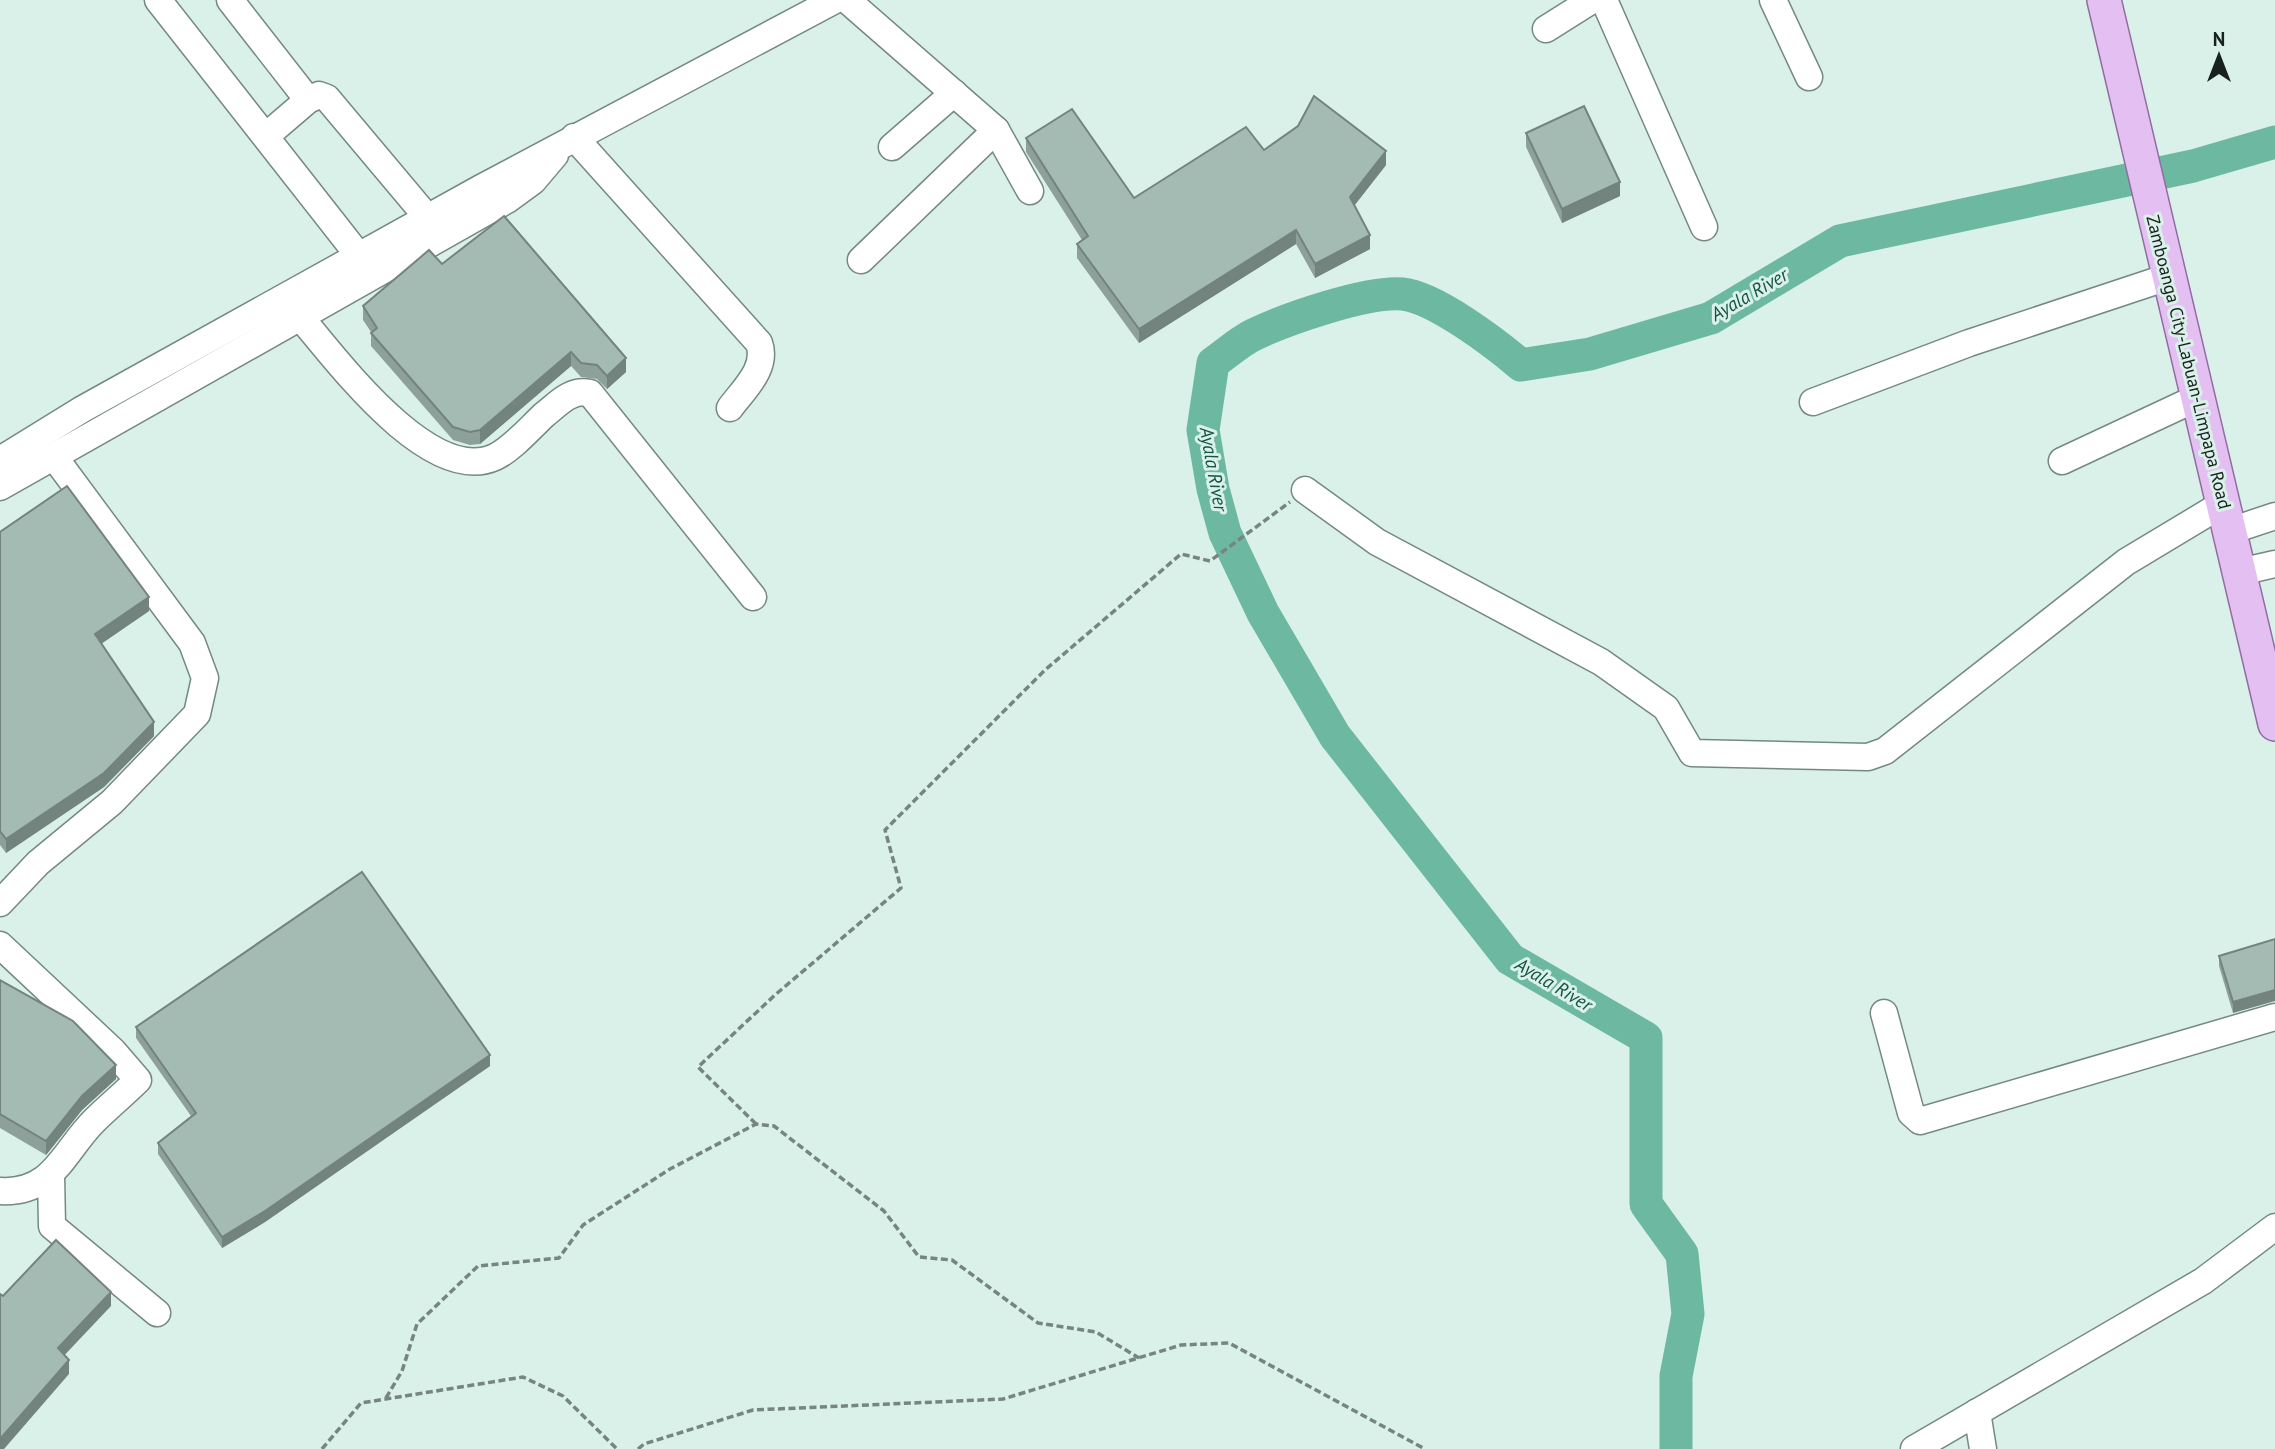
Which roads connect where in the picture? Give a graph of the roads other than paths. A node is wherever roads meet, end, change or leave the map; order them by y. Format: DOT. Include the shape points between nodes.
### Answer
graph roads {
  1 [pos="158,0"];
  2 [pos="230,0"];
  3 [pos="835,0"];
  4 [pos="847,0"];
  5 [pos="1592,0"];
  6 [pos="1604,0"];
  7 [pos="1773,0"];
  8 [pos="2104,0"];
  9 [pos="1546,29"];
  10 [pos="1810,77"];
  11 [pos="954,93"];
  12 [pos="309,100"];
  13 [pos="996,130"];
  14 [pos="266,136"];
  15 [pos="570,140"];
  16 [pos="892,147"];
  17 [pos="1030,191"];
  18 [pos="427,218"];
  19 [pos="1704,227"];
  20 [pos="359,256"];
  21 [pos="860,260"];
  22 [pos="2171,276"];
  23 [pos="301,318"];
  24 [pos="2199,397"];
  25 [pos="1813,402"];
  26 [pos="730,408"];
  27 [pos="55,458"];
  28 [pos="0,460"];
  29 [pos="2062,461"];
  30 [pos="0,487"];
  31 [pos="1305,490"];
  32 [pos="2275,516"];
  33 [pos="2227,517"];
  34 [pos="2275,564"];
  35 [pos="2240,572"];
  36 [pos="753,597"];
  37 [pos="2275,724"];
  38 [pos="0,903"];
  39 [pos="0,945"];
  40 [pos="1884,1013"];
  41 [pos="2275,1017"];
  42 [pos="51,1175"];
  43 [pos="0,1191"];
  44 [pos="2275,1227"];
  45 [pos="157,1313"];
  46 [pos="1977,1412"];
  47 [pos="1914,1449"];
  48 [pos="1983,1449"];
  1 -- 14 [label="street"];
  2 -- 12 [label="street"];
  3 -- 15 [label="street"];
  4 -- 11 [label="street"];
  5 -- 9 [label="street"];
  6 -- 19 [label="street"];
  7 -- 10 [label="street"];
  8 -- 22 [label="main road, Zamboanga City-Labuan-Limpapa Road"];
  11 -- 13 [label="street"];
  11 -- 16 [label="street"];
  12 -- 14 [label="street"];
  12 -- 18 [label="street" via="319,95 327,98"];
  13 -- 17 [label="street"];
  13 -- 21 [label="street"];
  14 -- 20 [label="street"];
  15 -- 18 [label="street"];
  15 -- 23 [label="street" via="533,181 507,200"];
  15 -- 26 [label="street" via="759,343 757,372"];
  18 -- 20 [label="street"];
  20 -- 28 [label="street"];
  22 -- 24 [label="main road, Zamboanga City-Labuan-Limpapa Road"];
  22 -- 25 [label="street"];
  23 -- 27 [label="street"];
  23 -- 36 [label="street" via="371,400 442,455 475,460 495,457 572,393 590,393"];
  24 -- 29 [label="street"];
  24 -- 33 [label="main road, Zamboanga City-Labuan-Limpapa Road"];
  27 -- 30 [label="street"];
  27 -- 38 [label="street" via="192,643 205,678 197,714 112,803 38,863"];
  31 -- 33 [label="street" via="1377,542 1601,662 1666,708 1692,753 1867,757 1885,751 2126,562"];
  32 -- 33 [label="street"];
  33 -- 35 [label="main road, Zamboanga City-Labuan-Limpapa Road"];
  34 -- 35 [label="street"];
  35 -- 37 [label="main road, Zamboanga City-Labuan-Limpapa Road"];
  39 -- 42 [label="street" via="138,1080 94,1121"];
  40 -- 41 [label="street" via="1911,1113 1920,1121"];
  42 -- 43 [label="street" via="26,1189"];
  42 -- 45 [label="street" via="52,1226"];
  44 -- 46 [label="street" via="2203,1281"];
  46 -- 47 [label="street"];
  46 -- 48 [label="street"];
}
